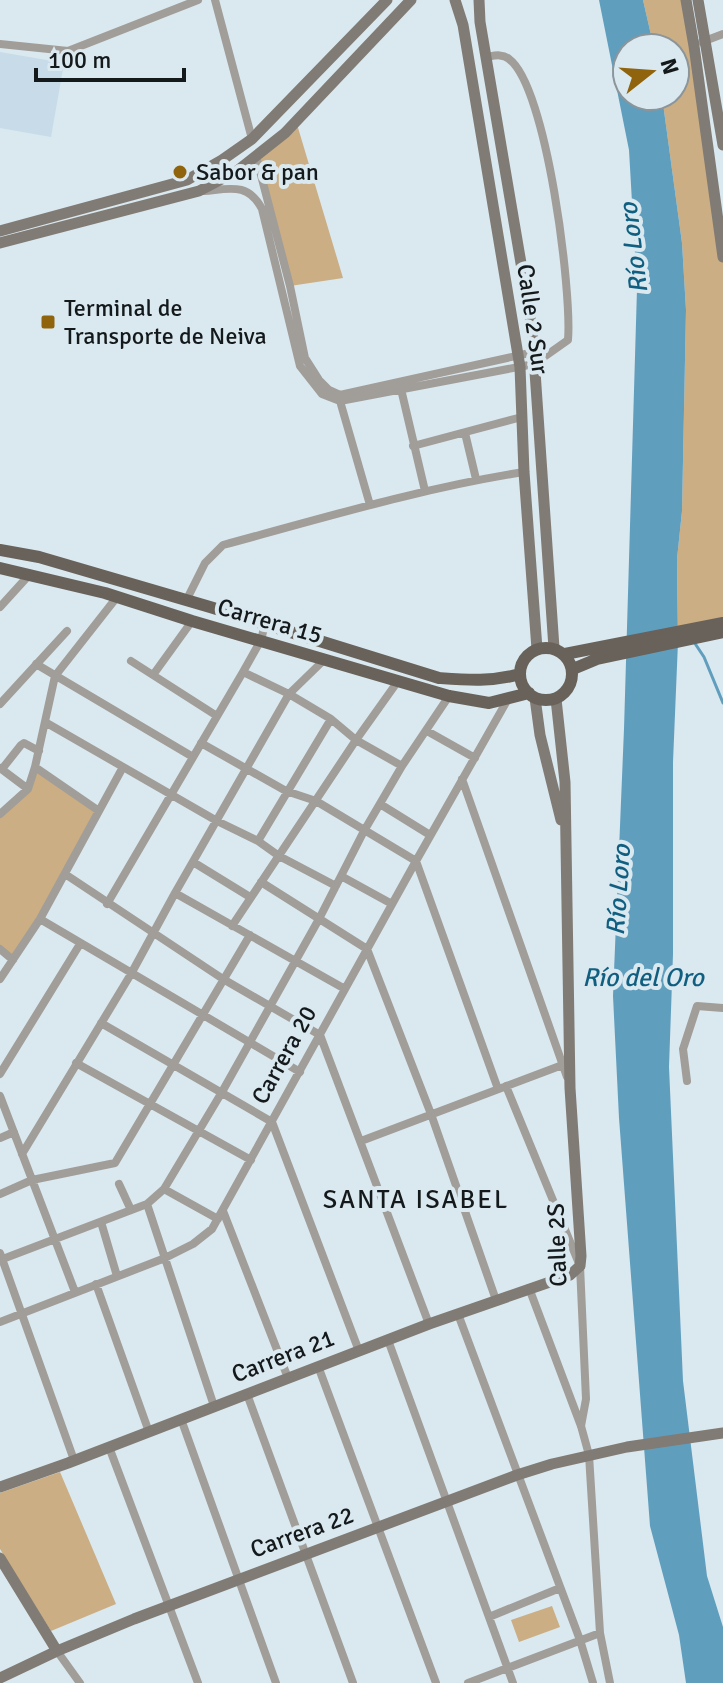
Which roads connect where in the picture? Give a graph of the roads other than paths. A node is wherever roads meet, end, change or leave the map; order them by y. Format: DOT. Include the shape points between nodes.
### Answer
graph roads {
  1 [pos="198,0"];
  2 [pos="215,0"];
  3 [pos="387,0"];
  4 [pos="411,0"];
  5 [pos="455,0"];
  6 [pos="479,0"];
  7 [pos="686,0"];
  8 [pos="698,0"];
  9 [pos="723,34"];
  10 [pos="0,44"];
  11 [pos="700,44"];
  12 [pos="485,57"];
  13 [pos="252,139"];
  14 [pos="723,145"];
  15 [pos="256,156"];
  16 [pos="199,191"];
  17 [pos="0,231"];
  18 [pos="0,243"];
  19 [pos="723,257"];
  20 [pos="534,358"];
  21 [pos="519,361"];
  22 [pos="401,389"];
  23 [pos="326,392"];
  24 [pos="340,401"];
  25 [pos="522,417"];
  26 [pos="465,433"];
  27 [pos="413,446"];
  28 [pos="524,472"];
  29 [pos="476,479"];
  30 [pos="425,491"];
  31 [pos="370,505"];
  32 [pos="0,550"];
  33 [pos="0,568"];
  34 [pos="30,574"];
  35 [pos="117,597"];
  36 [pos="186,601"];
  37 [pos="0,607"];
  38 [pos="192,621"];
  39 [pos="723,623"];
  40 [pos="265,624"];
  41 [pos="67,631"];
  42 [pos="723,632"];
  43 [pos="261,640"];
  44 [pos="537,649"];
  45 [pos="559,651"];
  46 [pos="597,653"];
  47 [pos="325,659"];
  48 [pos="131,661"];
  49 [pos="36,664"];
  50 [pos="573,669"];
  51 [pos="243,672"];
  52 [pos="520,674"];
  53 [pos="153,675"];
  54 [pos="55,676"];
  55 [pos="398,681"];
  56 [pos="289,694"];
  57 [pos="449,696"];
  58 [pos="532,696"];
  59 [pos="508,699"];
  60 [pos="556,699"];
  61 [pos="0,704"];
  62 [pos="217,716"];
  63 [pos="331,719"];
  64 [pos="45,722"];
  65 [pos="427,731"];
  66 [pos="356,740"];
  67 [pos="201,743"];
  68 [pos="39,751"];
  69 [pos="193,757"];
  70 [pos="475,758"];
  71 [pos="402,766"];
  72 [pos="35,767"];
  73 [pos="123,767"];
  74 [pos="1,768"];
  75 [pos="247,768"];
  76 [pos="462,779"];
  77 [pos="28,789"];
  78 [pos="286,791"];
  79 [pos="171,795"];
  80 [pos="316,801"];
  81 [pos="380,804"];
  82 [pos="99,811"];
  83 [pos="0,814"];
  84 [pos="217,821"];
  85 [pos="364,831"];
  86 [pos="430,835"];
  87 [pos="566,836"];
  88 [pos="258,841"];
  89 [pos="279,856"];
  90 [pos="416,861"];
  91 [pos="193,862"];
  92 [pos="65,874"];
  93 [pos="341,876"];
  94 [pos="261,882"];
  95 [pos="336,886"];
  96 [pos="175,893"];
  97 [pos="250,897"];
  98 [pos="107,904"];
  99 [pos="392,904"];
  100 [pos="40,919"];
  101 [pos="319,919"];
  102 [pos="232,926"];
  103 [pos="153,932"];
  104 [pos="250,935"];
  105 [pos="80,944"];
  106 [pos="0,949"];
  107 [pos="367,949"];
  108 [pos="13,960"];
  109 [pos="294,960"];
  110 [pos="131,974"];
  111 [pos="0,979"];
  112 [pos="223,979"];
  113 [pos="345,989"];
  114 [pos="270,1005"];
  115 [pos="723,1008"];
  116 [pos="202,1015"];
  117 [pos="101,1023"];
  118 [pos="320,1035"];
  119 [pos="249,1043"];
  120 [pos="76,1063"];
  121 [pos="566,1063"];
  122 [pos="173,1065"];
  123 [pos="300,1072"];
  124 [pos="0,1074"];
  125 [pos="687,1081"];
  126 [pos="502,1087"];
  127 [pos="222,1092"];
  128 [pos="0,1096"];
  129 [pos="150,1104"];
  130 [pos="431,1114"];
  131 [pos="272,1122"];
  132 [pos="199,1131"];
  133 [pos="14,1132"];
  134 [pos="0,1138"];
  135 [pos="361,1141"];
  136 [pos="22,1154"];
  137 [pos="251,1160"];
  138 [pos="32,1180"];
  139 [pos="119,1184"];
  140 [pos="164,1189"];
  141 [pos="0,1194"];
  142 [pos="147,1204"];
  143 [pos="131,1210"];
  144 [pos="220,1215"];
  145 [pos="101,1222"];
  146 [pos="55,1239"];
  147 [pos="1,1258"];
  148 [pos="165,1258"];
  149 [pos="580,1266"];
  150 [pos="117,1276"];
  151 [pos="96,1284"];
  152 [pos="529,1288"];
  153 [pos="75,1292"];
  154 [pos="496,1300"];
  155 [pos="21,1313"];
  156 [pos="458,1314"];
  157 [pos="0,1322"];
  158 [pos="429,1324"];
  159 [pos="388,1340"];
  160 [pos="359,1351"];
  161 [pos="318,1366"];
  162 [pos="288,1378"];
  163 [pos="247,1394"];
  164 [pos="214,1406"];
  165 [pos="181,1419"];
  166 [pos="581,1426"];
  167 [pos="149,1432"];
  168 [pos="723,1433"];
  169 [pos="109,1447"];
  170 [pos="589,1455"];
  171 [pos="74,1460"];
  172 [pos="517,1475"];
  173 [pos="1,1482"];
  174 [pos="447,1501"];
  175 [pos="379,1527"];
  176 [pos="306,1553"];
  177 [pos="0,1558"];
  178 [pos="238,1579"];
  179 [pos="560,1588"];
  180 [pos="169,1607"];
  181 [pos="489,1617"];
  182 [pos="600,1633"];
  183 [pos="580,1640"];
  184 [pos="57,1651"];
  185 [pos="508,1667"];
  186 [pos="0,1678"];
  187 [pos="80,1683"];
  188 [pos="198,1683"];
  189 [pos="276,1683"];
  190 [pos="353,1683"];
  191 [pos="436,1683"];
  192 [pos="468,1683"];
  193 [pos="513,1683"];
  194 [pos="593,1683"];
  195 [pos="610,1683"];
  1 -- 10 [label="street" via="68,51"];
  2 -- 13 [label="street"];
  3 -- 13 [label="street"];
  4 -- 15 [label="street" via="285,133"];
  5 -- 21 [label="street, Calle 2 Sur"];
  6 -- 12 [label="street, Calle 2 Sur"];
  7 -- 11 [label="street"];
  8 -- 11 [label="street"];
  9 -- 11 [label="street"];
  11 -- 14 [label="street"];
  11 -- 19 [label="street"];
  12 -- 20 [label="street, Calle 2 Sur"];
  12 -- 20 [label="street" via="509,59 523,78 549,164 570,320 568,340 549,355"];
  13 -- 17 [label="street" via="187,180"];
  15 -- 16 [label="street"];
  15 -- 23 [label="street" via="305,358"];
  16 -- 18 [label="street"];
  16 -- 23 [label="street" via="236,188 258,200 300,366"];
  20 -- 21 [label="street"];
  20 -- 45 [label="street, Calle 2 Sur"];
  21 -- 22 [label="street"];
  21 -- 23 [label="street" via="340,395"];
  21 -- 25 [label="street, Calle 2 Sur"];
  22 -- 24 [label="street"];
  22 -- 27 [label="street"];
  23 -- 24 [label="street"];
  24 -- 31 [label="street"];
  25 -- 26 [label="street"];
  25 -- 28 [label="street, Calle 2 Sur"];
  26 -- 27 [label="street"];
  26 -- 29 [label="street"];
  27 -- 30 [label="street"];
  28 -- 29 [label="street"];
  28 -- 44 [label="street, Calle 2 Sur"];
  29 -- 30 [label="street"];
  30 -- 31 [label="street"];
  31 -- 36 [label="street" via="223,545 205,563"];
  32 -- 36 [label="main road, Carrera 15"];
  33 -- 34 [label="main road, Carrera 15"];
  34 -- 35 [label="main road, Carrera 15"];
  34 -- 37 [label="street"];
  35 -- 38 [label="main road, Carrera 15"];
  35 -- 54 [label="street"];
  36 -- 40 [label="main road, Carrera 15"];
  38 -- 43 [label="main road, Carrera 15"];
  38 -- 53 [label="street"];
  39 -- 46 [label="main road"];
  40 -- 43 [label="street"];
  40 -- 52 [label="main road, Carrera 15" via="439,678 479,682"];
  41 -- 49 [label="street"];
  42 -- 46 [label="main road"];
  43 -- 47 [label="main road, Carrera 15"];
  43 -- 51 [label="street"];
  44 -- 45 [label="main road"];
  44 -- 52 [label="main road" via="523,661"];
  45 -- 46 [label="main road"];
  45 -- 50 [label="main road"];
  46 -- 50 [label="main road"];
  47 -- 55 [label="main road, Carrera 15"];
  47 -- 56 [label="street"];
  48 -- 53 [label="street"];
  49 -- 54 [label="street"];
  49 -- 61 [label="street"];
  50 -- 60 [label="main road" via="570,687"];
  51 -- 56 [label="street"];
  51 -- 62 [label="street"];
  52 -- 58 [label="main road"];
  53 -- 62 [label="street"];
  54 -- 64 [label="street"];
  54 -- 69 [label="street"];
  55 -- 57 [label="main road, Carrera 15"];
  55 -- 66 [label="street"];
  56 -- 63 [label="street"];
  56 -- 75 [label="street"];
  57 -- 59 [label="main road, Carrera 15" via="489,703"];
  57 -- 65 [label="street"];
  58 -- 59 [label="main road, Carrera 15"];
  58 -- 60 [label="main road"];
  58 -- 87 [label="street"];
  59 -- 70 [label="street, Carrera 20"];
  60 -- 87 [label="street"];
  62 -- 67 [label="street"];
  63 -- 66 [label="street"];
  63 -- 78 [label="street"];
  64 -- 68 [label="street"];
  64 -- 73 [label="street"];
  65 -- 70 [label="street"];
  65 -- 71 [label="street"];
  66 -- 71 [label="street"];
  66 -- 80 [label="street"];
  67 -- 69 [label="street"];
  67 -- 75 [label="street"];
  68 -- 72 [label="street"];
  68 -- 74 [label="street" via="24,743"];
  69 -- 79 [label="street"];
  70 -- 76 [label="street, Carrera 20"];
  71 -- 81 [label="street"];
  72 -- 77 [label="street"];
  72 -- 82 [label="street"];
  73 -- 79 [label="street"];
  73 -- 82 [label="street"];
  74 -- 77 [label="street"];
  75 -- 78 [label="street"];
  75 -- 84 [label="street"];
  76 -- 86 [label="street, Carrera 20"];
  76 -- 121 [label="street"];
  77 -- 83 [label="street"];
  78 -- 80 [label="street"];
  78 -- 88 [label="street"];
  79 -- 84 [label="street"];
  79 -- 98 [label="street"];
  80 -- 85 [label="street"];
  80 -- 89 [label="street"];
  81 -- 85 [label="street"];
  81 -- 86 [label="street"];
  82 -- 92 [label="street"];
  84 -- 88 [label="street"];
  84 -- 91 [label="street"];
  85 -- 90 [label="street"];
  85 -- 93 [label="street"];
  86 -- 90 [label="street, Carrera 20"];
  87 -- 121 [label="street"];
  88 -- 89 [label="street"];
  89 -- 94 [label="street"];
  89 -- 95 [label="street"];
  90 -- 99 [label="street, Carrera 20"];
  90 -- 126 [label="street"];
  91 -- 96 [label="street"];
  91 -- 97 [label="street"];
  92 -- 98 [label="street"];
  92 -- 100 [label="street"];
  93 -- 95 [label="street"];
  93 -- 99 [label="street"];
  94 -- 97 [label="street"];
  94 -- 101 [label="street"];
  95 -- 101 [label="street"];
  96 -- 102 [label="street"];
  96 -- 103 [label="street"];
  97 -- 102 [label="street"];
  98 -- 103 [label="street"];
  99 -- 107 [label="street, Carrera 20"];
  100 -- 105 [label="street"];
  100 -- 108 [label="street"];
  101 -- 107 [label="street"];
  101 -- 109 [label="street"];
  102 -- 104 [label="street"];
  103 -- 110 [label="street"];
  103 -- 112 [label="street"];
  104 -- 109 [label="street"];
  104 -- 112 [label="street"];
  105 -- 110 [label="street"];
  105 -- 124 [label="street"];
  106 -- 108 [label="street"];
  107 -- 113 [label="street, Carrera 20"];
  107 -- 130 [label="street"];
  108 -- 111 [label="street"];
  109 -- 113 [label="street"];
  109 -- 114 [label="street"];
  110 -- 116 [label="street"];
  110 -- 117 [label="street"];
  112 -- 114 [label="street"];
  112 -- 116 [label="street"];
  113 -- 118 [label="street, Carrera 20"];
  114 -- 118 [label="street"];
  114 -- 119 [label="street"];
  115 -- 125 [label="street" via="697,1006 683,1049"];
  116 -- 119 [label="street"];
  116 -- 122 [label="street"];
  117 -- 120 [label="street"];
  117 -- 122 [label="street"];
  118 -- 123 [label="street, Carrera 20"];
  118 -- 135 [label="street"];
  119 -- 123 [label="street"];
  119 -- 127 [label="street"];
  120 -- 129 [label="street"];
  120 -- 136 [label="street"];
  121 -- 126 [label="street"];
  121 -- 149 [label="street, Calle 2S"];
  122 -- 127 [label="street"];
  122 -- 129 [label="street"];
  123 -- 131 [label="street, Carrera 20"];
  126 -- 130 [label="street"];
  126 -- 149 [label="street"];
  127 -- 131 [label="street"];
  127 -- 132 [label="street"];
  128 -- 133 [label="street"];
  129 -- 132 [label="street"];
  129 -- 138 [label="street" via="115,1163"];
  130 -- 135 [label="street"];
  130 -- 154 [label="street"];
  131 -- 137 [label="street, Carrera 20"];
  131 -- 160 [label="street"];
  132 -- 137 [label="street"];
  132 -- 140 [label="street"];
  133 -- 134 [label="street"];
  133 -- 136 [label="street"];
  135 -- 158 [label="street"];
  136 -- 138 [label="street"];
  137 -- 144 [label="street, Carrera 20"];
  138 -- 141 [label="street"];
  138 -- 146 [label="street"];
  139 -- 143 [label="street"];
  140 -- 142 [label="street"];
  140 -- 144 [label="street"];
  142 -- 143 [label="street"];
  142 -- 148 [label="street"];
  143 -- 145 [label="street"];
  144 -- 148 [label="street, Carrera 20" via="193,1244"];
  144 -- 162 [label="street"];
  145 -- 146 [label="street"];
  145 -- 150 [label="street"];
  146 -- 147 [label="street"];
  146 -- 153 [label="street"];
  147 -- 155 [label="street"];
  148 -- 150 [label="street, Carrera 20"];
  148 -- 164 [label="street"];
  149 -- 152 [label="street, Carrera 21" via="570,1275"];
  149 -- 166 [label="street, Calle 2S" via="586,1399"];
  150 -- 151 [label="street, Carrera 20"];
  151 -- 153 [label="street, Carrera 20"];
  151 -- 167 [label="street"];
  152 -- 154 [label="street, Carrera 21"];
  152 -- 166 [label="street"];
  153 -- 155 [label="street, Carrera 20"];
  154 -- 156 [label="street, Carrera 21"];
  155 -- 157 [label="street, Carrera 20"];
  155 -- 171 [label="street"];
  156 -- 158 [label="street, Carrera 21"];
  156 -- 172 [label="street"];
  158 -- 159 [label="street, Carrera 21"];
  159 -- 160 [label="street, Carrera 21"];
  159 -- 174 [label="street"];
  160 -- 161 [label="street, Carrera 21"];
  161 -- 162 [label="street, Carrera 21"];
  161 -- 175 [label="street"];
  162 -- 163 [label="street, Carrera 21"];
  163 -- 164 [label="street, Carrera 21"];
  163 -- 176 [label="street"];
  164 -- 165 [label="street, Carrera 21"];
  165 -- 167 [label="street, Carrera 21"];
  165 -- 178 [label="street"];
  166 -- 170 [label="street"];
  167 -- 169 [label="street, Carrera 21"];
  168 -- 170 [label="street, Carrera 22"];
  169 -- 171 [label="street, Carrera 21"];
  169 -- 180 [label="street"];
  170 -- 172 [label="street, Carrera 22"];
  170 -- 182 [label="street"];
  171 -- 173 [label="street, Carrera 21"];
  172 -- 174 [label="street, Carrera 22"];
  172 -- 179 [label="street"];
  174 -- 175 [label="street, Carrera 22"];
  174 -- 181 [label="street"];
  175 -- 176 [label="street, Carrera 22"];
  175 -- 191 [label="street"];
  176 -- 178 [label="street, Carrera 22"];
  176 -- 190 [label="street"];
  177 -- 184 [label="street"];
  178 -- 180 [label="street, Carrera 22"];
  178 -- 189 [label="street"];
  179 -- 181 [label="street"];
  179 -- 183 [label="street"];
  180 -- 184 [label="street, Carrera 22"];
  180 -- 188 [label="street"];
  181 -- 185 [label="street"];
  182 -- 183 [label="street"];
  182 -- 195 [label="street"];
  183 -- 185 [label="street"];
  183 -- 194 [label="street"];
  184 -- 186 [label="street, Carrera 22"];
  184 -- 187 [label="street"];
  185 -- 192 [label="street"];
  185 -- 193 [label="street"];
}
